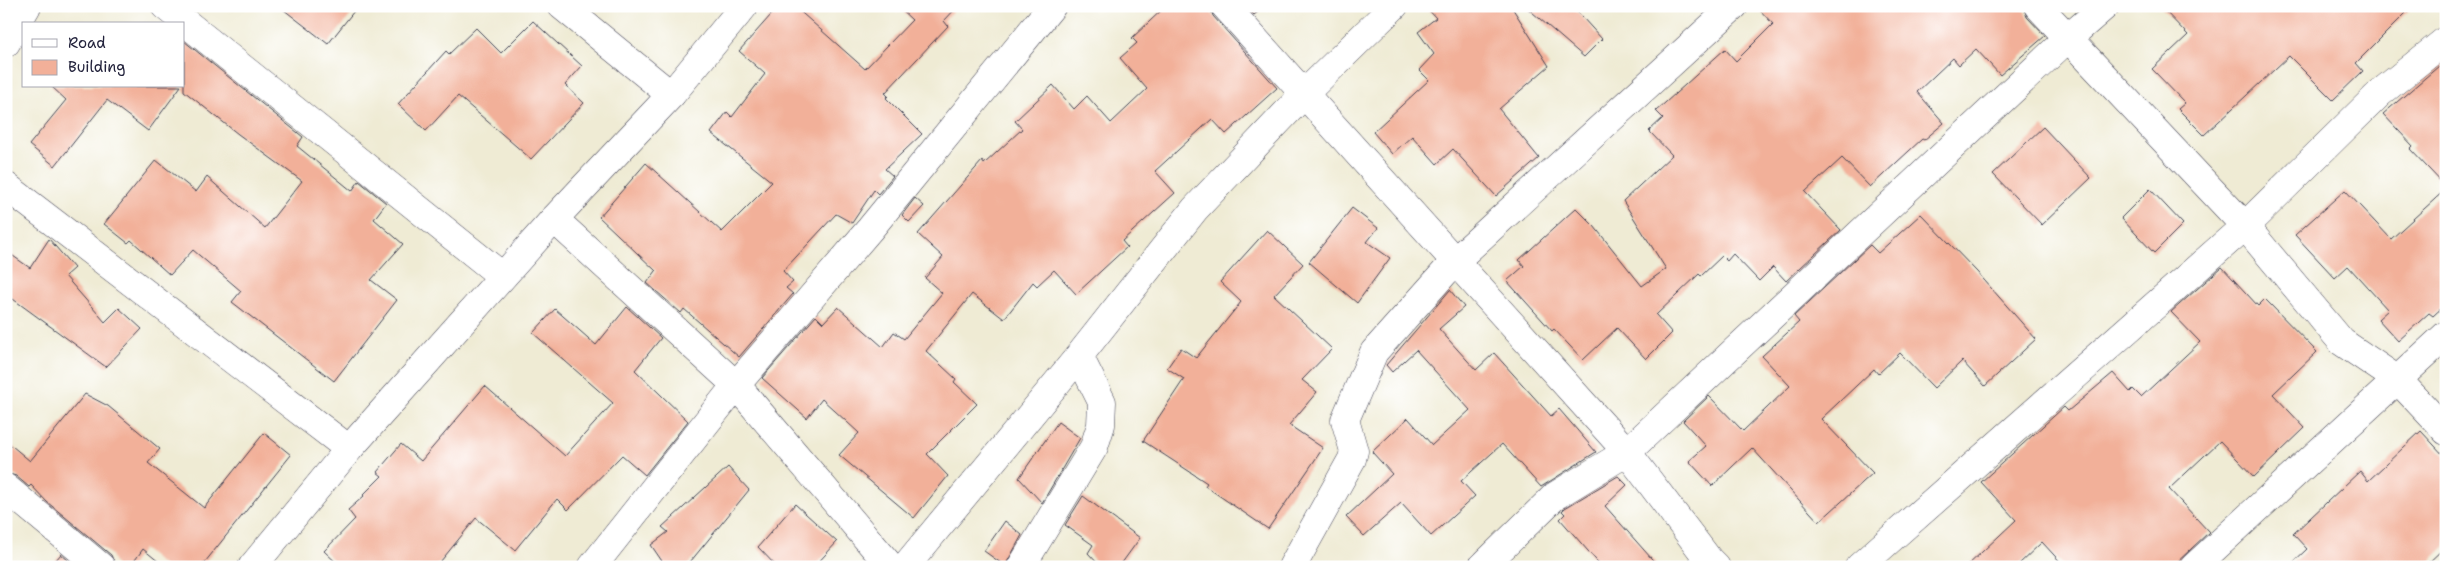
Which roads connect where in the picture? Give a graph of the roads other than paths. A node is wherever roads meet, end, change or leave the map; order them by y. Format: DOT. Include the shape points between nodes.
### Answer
graph roads {
  1 [pos="27,6"];
  2 [pos="165,6"];
  3 [pos="562,6"];
  4 [pos="744,6"];
  5 [pos="1052,6"];
  6 [pos="1225,6"];
  7 [pos="1394,6"];
  8 [pos="1734,6"];
  9 [pos="2038,6"];
  10 [pos="2105,6"];
  11 [pos="185,22"];
  12 [pos="185,22"];
  13 [pos="2067,39"];
  14 [pos="2446,40"];
  15 [pos="6,43"];
  16 [pos="1305,93"];
  17 [pos="671,95"];
  18 [pos="6,186"];
  19 [pos="554,218"];
  20 [pos="2244,226"];
  21 [pos="1455,261"];
  22 [pos="502,276"];
  23 [pos="2446,335"];
  24 [pos="1079,356"];
  25 [pos="2398,380"];
  26 [pos="736,385"];
  27 [pos="2446,431"];
  28 [pos="349,449"];
  29 [pos="1627,452"];
  30 [pos="6,488"];
  31 [pos="101,567"];
  32 [pos="252,567"];
  33 [pos="592,567"];
  34 [pos="891,567"];
  35 [pos="906,567"];
  36 [pos="1021,567"];
  37 [pos="1292,567"];
  38 [pos="1482,567"];
  39 [pos="1716,567"];
  40 [pos="1859,567"];
  41 [pos="2194,567"];
  1 -- 15 [label="street"];
  2 -- 11 [label="street"];
  3 -- 17 [label="street"];
  4 -- 17 [label="street"];
  5 -- 26 [label="street" via="870,229"];
  6 -- 16 [label="street"];
  7 -- 16 [label="street"];
  8 -- 21 [label="street"];
  9 -- 13 [label="street"];
  10 -- 13 [label="street"];
  12 -- 22 [label="street"];
  13 -- 20 [label="street"];
  13 -- 29 [label="street"];
  14 -- 20 [label="street" via="2380,93"];
  16 -- 21 [label="street"];
  16 -- 24 [label="street" via="1196,210"];
  17 -- 19 [label="street"];
  18 -- 28 [label="street"];
  19 -- 22 [label="street"];
  19 -- 26 [label="street"];
  20 -- 25 [label="street" via="2342,342"];
  20 -- 40 [label="street"];
  21 -- 29 [label="street"];
  21 -- 37 [label="street" via="1374,352 1345,420 1354,450 1352,459"];
  22 -- 28 [label="street"];
  23 -- 25 [label="street"];
  24 -- 35 [label="street"];
  24 -- 36 [label="street" via="1102,402 1101,425 1094,447"];
  25 -- 27 [label="street"];
  25 -- 41 [label="street"];
  26 -- 33 [label="street"];
  26 -- 34 [label="street"];
  28 -- 32 [label="street"];
  29 -- 38 [label="street" via="1555,496"];
  29 -- 39 [label="street"];
  30 -- 31 [label="street"];
}
